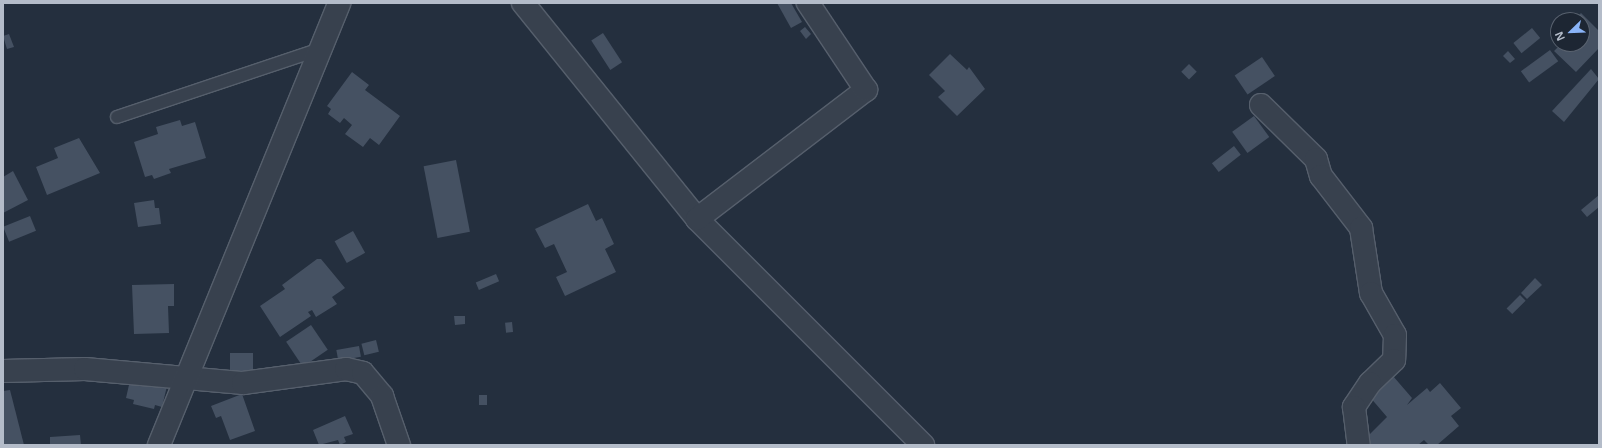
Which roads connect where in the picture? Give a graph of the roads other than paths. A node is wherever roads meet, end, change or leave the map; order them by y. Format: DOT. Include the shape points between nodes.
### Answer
graph roads {
  1 [pos="339,3"];
  2 [pos="523,3"];
  3 [pos="808,3"];
  4 [pos="320,49"];
  5 [pos="1261,105"];
  6 [pos="117,117"];
  7 [pos="697,219"];
  8 [pos="3,371"];
  9 [pos="183,380"];
  10 [pos="159,445"];
  11 [pos="399,445"];
  12 [pos="923,445"];
  13 [pos="1359,445"];
  1 -- 4 [label="street"];
  2 -- 7 [label="street"];
  3 -- 7 [label="street" via="866,90"];
  4 -- 6 [label="lane"];
  4 -- 9 [label="street"];
  5 -- 13 [label="street" via="1316,159 1321,176 1361,228 1371,293 1395,335 1394,360 1370,383 1354,407"];
  7 -- 12 [label="street"];
  8 -- 9 [label="street" via="86,369"];
  9 -- 10 [label="street"];
  9 -- 11 [label="street" via="243,383 346,369 363,373 382,396"];
}
